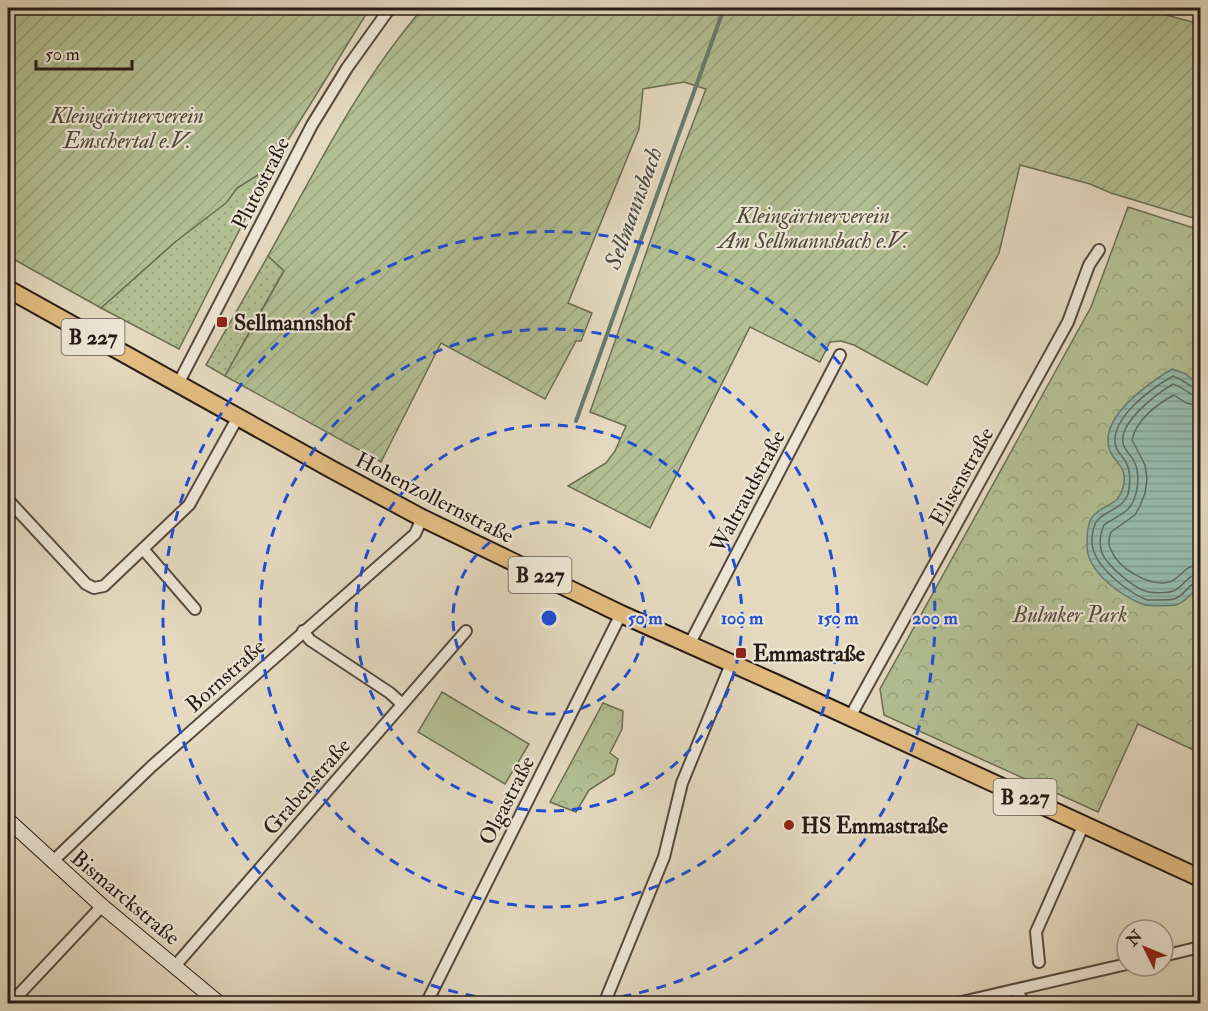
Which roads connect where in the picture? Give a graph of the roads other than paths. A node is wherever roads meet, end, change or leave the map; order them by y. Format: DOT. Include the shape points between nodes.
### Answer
graph roads {
  1 [pos="390,8"];
  2 [pos="1099,250"];
  3 [pos="8,289"];
  4 [pos="840,355"];
  5 [pos="178,384"];
  6 [pos="238,417"];
  7 [pos="8,500"];
  8 [pos="422,518"];
  9 [pos="143,549"];
  10 [pos="195,609"];
  11 [pos="621,614"];
  12 [pos="303,631"];
  13 [pos="466,631"];
  14 [pos="689,645"];
  15 [pos="731,664"];
  16 [pos="402,704"];
  17 [pos="850,717"];
  18 [pos="8,820"];
  19 [pos="1084,824"];
  20 [pos="52,862"];
  21 [pos="1200,878"];
  22 [pos="102,906"];
  23 [pos="1200,947"];
  24 [pos="1175,953"];
  25 [pos="1039,962"];
  26 [pos="175,966"];
  27 [pos="1115,967"];
  28 [pos="1017,990"];
  29 [pos="10,1004"];
  30 [pos="220,1004"];
  31 [pos="426,1004"];
  32 [pos="604,1004"];
  33 [pos="953,1004"];
  34 [pos="1024,1004"];
  1 -- 5 [label="street, Plutostraße" via="312,125"];
  2 -- 17 [label="street, Elisenstraße" via="1089,265 1068,322"];
  3 -- 5 [label="main road, Hohenzollernstraße / B 227"];
  4 -- 14 [label="street, Waltraudstraße"];
  5 -- 6 [label="main road, Hohenzollernstraße / B 227"];
  6 -- 8 [label="main road, Hohenzollernstraße / B 227"];
  6 -- 9 [label="street" via="189,505"];
  7 -- 9 [label="street" via="94,588 104,586"];
  8 -- 11 [label="main road, Hohenzollernstraße / B 227"];
  8 -- 12 [label="street, Bornstraße" via="415,534"];
  9 -- 10 [label="street"];
  11 -- 14 [label="main road, Hohenzollernstraße / B 227"];
  11 -- 31 [label="street, Olgastraße"];
  12 -- 16 [label="street" via="310,640"];
  12 -- 20 [label="street, Bornstraße"];
  13 -- 16 [label="street, Grabenstraße"];
  14 -- 15 [label="main road, Hohenzollernstraße / B 227"];
  15 -- 17 [label="main road, Hohenzollernstraße / B 227"];
  15 -- 32 [label="street" via="682,783 664,857"];
  16 -- 26 [label="street, Grabenstraße"];
  17 -- 19 [label="main road, Hohenzollernstraße / B 227"];
  18 -- 20 [label="main road, Bismarckstraße"];
  19 -- 21 [label="main road, Hohenzollernstraße / B 227"];
  19 -- 25 [label="street" via="1036,932"];
  20 -- 22 [label="main road, Bismarckstraße"];
  22 -- 26 [label="main road, Bismarckstraße"];
  22 -- 29 [label="street"];
  23 -- 24 [label="street"];
  26 -- 30 [label="main road, Bismarckstraße"];
  27 -- 28 [label="street"];
  28 -- 33 [label="street"];
  28 -- 34 [label="street"];
}
